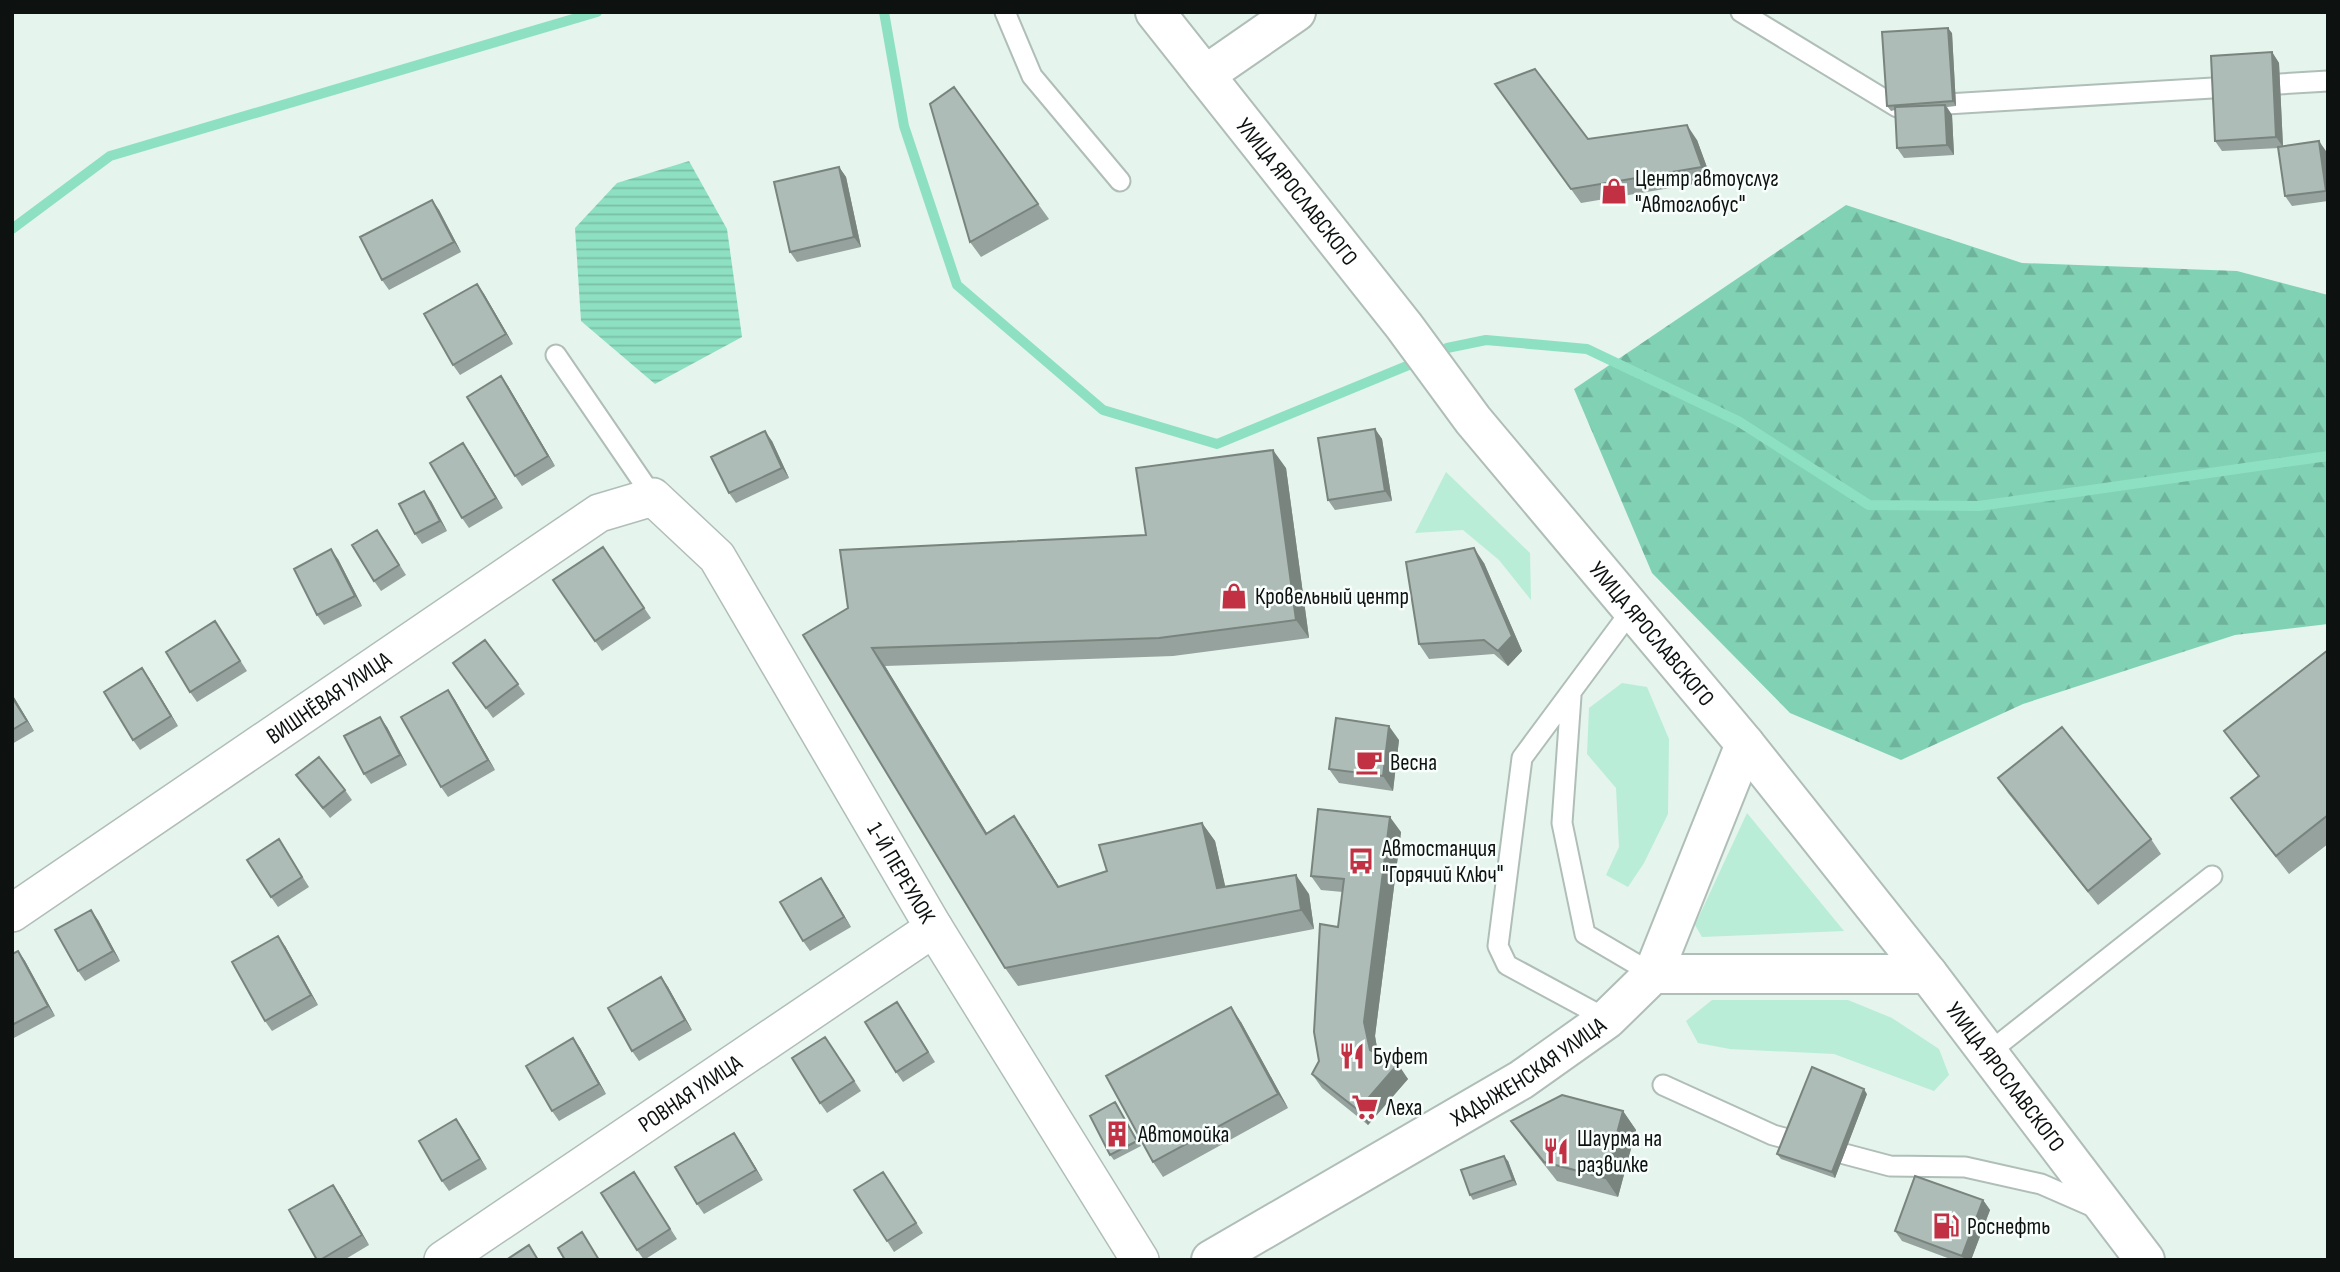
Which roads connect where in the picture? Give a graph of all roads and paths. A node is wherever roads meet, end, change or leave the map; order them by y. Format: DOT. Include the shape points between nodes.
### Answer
graph roads {
  1 [pos="1005,12"];
  2 [pos="1155,12"];
  3 [pos="1296,12"];
  4 [pos="1741,12"];
  5 [pos="1205,75"];
  6 [pos="2328,81"];
  7 [pos="1120,181"];
  8 [pos="555,355"];
  9 [pos="653,497"];
  10 [pos="1631,611"];
  11 [pos="1571,696"];
  12 [pos="1745,744"];
  13 [pos="2212,876"];
  14 [pos="12,914"];
  15 [pos="934,928"];
  16 [pos="1653,974"];
  17 [pos="1928,974"];
  18 [pos="1607,1019"];
  19 [pos="1988,1053"];
  20 [pos="1663,1085"];
  21 [pos="2108,1213"];
  22 [pos="443,1260"];
  23 [pos="1140,1260"];
  24 [pos="1211,1260"];
  25 [pos="2145,1260"];
  1 -- 7 [label="lane" via="1032,76"];
  2 -- 5 [label="main road, УЛИЦА ЯРОСЛАВСКОГО"];
  3 -- 5 [label="main road"];
  4 -- 6 [label="lane" via="1897,107"];
  5 -- 10 [label="main road, УЛИЦА ЯРОСЛАВСКОГО" via="1474,420"];
  8 -- 9 [label="lane"];
  9 -- 14 [label="street, ВИШНЁВАЯ УЛИЦА" via="599,513"];
  9 -- 15 [label="street, 1-Й ПЕРЕУЛОК" via="717,557"];
  10 -- 11 [label="lane"];
  10 -- 12 [label="main road, УЛИЦА ЯРОСЛАВСКОГО"];
  11 -- 16 [label="lane" via="1562,823 1585,934"];
  11 -- 18 [label="lane" via="1522,758 1498,946 1507,964"];
  12 -- 16 [label="main road, ХАДЫЖЕНСКАЯ УЛИЦА"];
  12 -- 17 [label="main road, УЛИЦА ЯРОСЛАВСКОГО"];
  13 -- 19 [label="lane"];
  15 -- 22 [label="street, РОВНАЯ УЛИЦА"];
  15 -- 23 [label="street, 1-Й ПЕРЕУЛОК"];
  16 -- 17 [label="main road"];
  16 -- 18 [label="main road, ХАДЫЖЕНСКАЯ УЛИЦА"];
  17 -- 19 [label="main road, УЛИЦА ЯРОСЛАВСКОГО"];
  18 -- 24 [label="main road, ХАДЫЖЕНСКАЯ УЛИЦА" via="1521,1080"];
  19 -- 21 [label="main road, УЛИЦА ЯРОСЛАВСКОГО"];
  20 -- 21 [label="lane" via="1773,1135 1890,1166 1965,1167 2041,1184"];
  21 -- 25 [label="main road, УЛИЦА ЯРОСЛАВСКОГО"];
}
